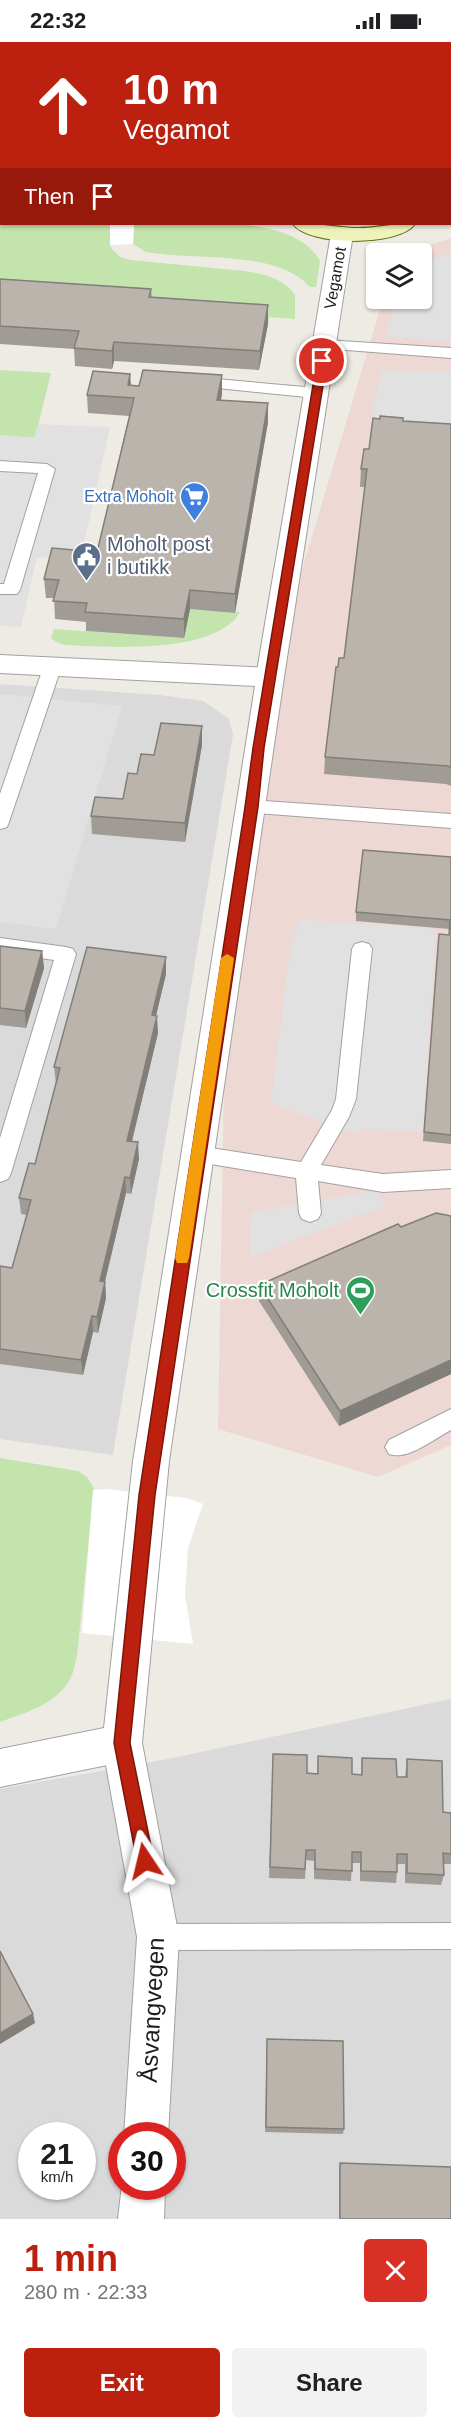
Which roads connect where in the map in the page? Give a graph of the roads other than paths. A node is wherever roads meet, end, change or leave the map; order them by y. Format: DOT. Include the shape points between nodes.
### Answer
graph roads {
  1 [pos="307,225"];
  2 [pos="401,225"];
  3 [pos="342,234"];
  4 [pos="325,345"];
  5 [pos="451,353"];
  6 [pos="177,381"];
  7 [pos="316,393"];
  8 [pos="0,466"];
  9 [pos="0,589"];
  10 [pos="0,664"];
  11 [pos="52,668"];
  12 [pos="270,677"];
  13 [pos="252,807"];
  14 [pos="451,821"];
  15 [pos="0,822"];
  16 [pos="0,945"];
  17 [pos="362,949"];
  18 [pos="198,1155"];
  19 [pos="306,1172"];
  20 [pos="0,1173"];
  21 [pos="451,1179"];
  22 [pos="310,1213"];
  23 [pos="451,1419"];
  24 [pos="397,1448"];
  25 [pos="122,1743"];
  26 [pos="0,1768"];
  27 [pos="451,1936"];
  28 [pos="158,1937"];
  29 [pos="147,2122"];
  30 [pos="142,2200"];
  31 [pos="141,2219"];
  1 -- 3 [label="main road"];
  2 -- 3 [label="main road" via="383,231"];
  3 -- 4 [label="street, Vegamot"];
  4 -- 5 [label="lane"];
  4 -- 7 [label="street, Vegamot"];
  6 -- 7 [label="lane"];
  7 -- 12 [label="street, Vegamot"];
  8 -- 9 [label="lane" via="47,469 11,590"];
  10 -- 11 [label="street"];
  11 -- 12 [label="street"];
  11 -- 15 [label="lane"];
  12 -- 13 [label="street, Vegamot"];
  13 -- 14 [label="lane"];
  13 -- 18 [label="street, Vegamot"];
  16 -- 20 [label="lane" via="66,954"];
  17 -- 19 [label="lane" via="342,1111"];
  18 -- 19 [label="lane"];
  18 -- 25 [label="street, Vegamot" via="147,1495"];
  19 -- 21 [label="lane" via="384,1183"];
  19 -- 22 [label="lane"];
  23 -- 24 [label="lane"];
  25 -- 26 [label="street"];
  25 -- 28 [label="street, Åsvangvegen"];
  27 -- 28 [label="lane"];
  28 -- 29 [label="street, Åsvangvegen"];
  30 -- 31 [label="street"];
}
